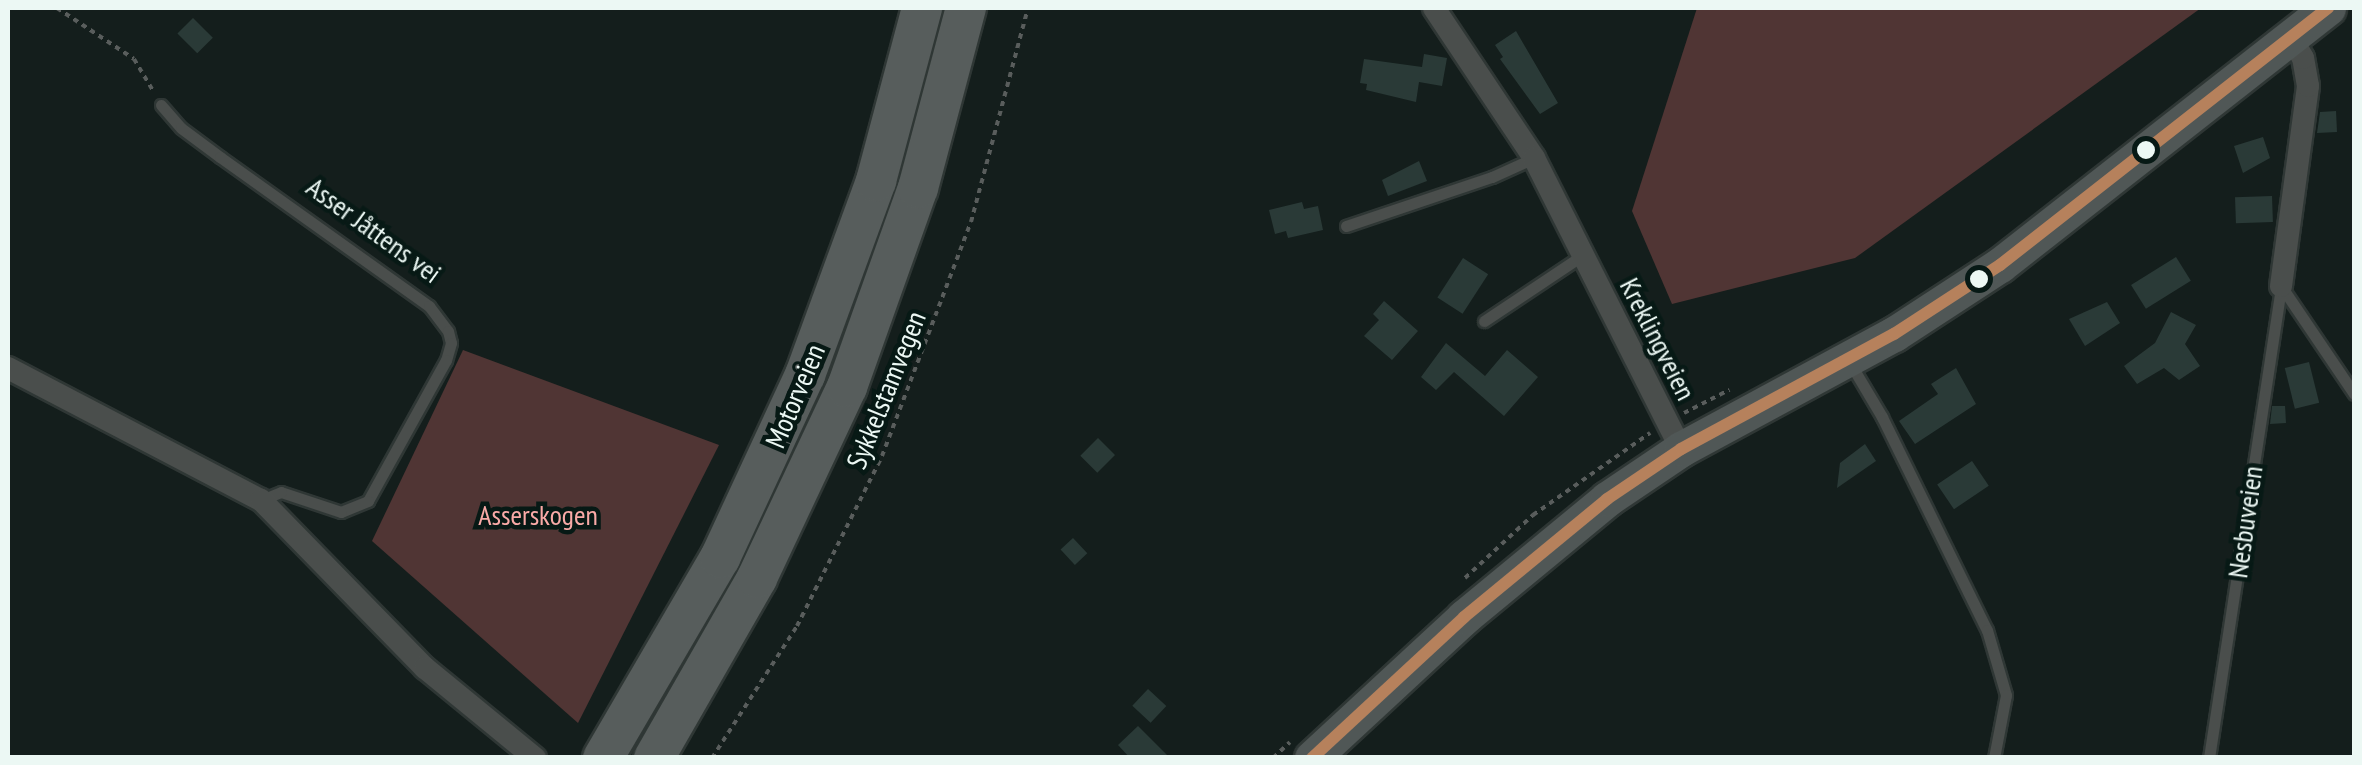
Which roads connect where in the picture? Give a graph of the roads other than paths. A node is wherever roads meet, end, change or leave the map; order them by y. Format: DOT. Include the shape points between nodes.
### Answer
graph roads {
  1 [pos="922,8"];
  2 [pos="966,8"];
  3 [pos="1434,8"];
  4 [pos="2328,8"];
  5 [pos="2290,38"];
  6 [pos="160,105"];
  7 [pos="1534,158"];
  8 [pos="1346,226"];
  9 [pos="1582,255"];
  10 [pos="2280,286"];
  11 [pos="1484,321"];
  12 [pos="1848,360"];
  13 [pos="8,368"];
  14 [pos="2354,394"];
  15 [pos="1681,449"];
  16 [pos="262,500"];
  17 [pos="535,758"];
  18 [pos="603,758"];
  19 [pos="654,758"];
  20 [pos="1312,758"];
  21 [pos="1994,758"];
  22 [pos="2209,758"];
  1 -- 18 [label="highway, Motorveien" via="876,180 805,374 720,558"];
  2 -- 19 [label="highway, Motorveien" via="918,188 847,387 757,578"];
  3 -- 7 [label="street, Kreklingveien"];
  4 -- 5 [label="main road"];
  5 -- 10 [label="street, Nesbuveien" via="2303,58 2308,86"];
  5 -- 12 [label="main road" via="2000,265"];
  6 -- 16 [label="lane, Asser Jåttens vei" via="220,158 429,306 448,330 446,360 368,501 341,512 281,492"];
  7 -- 8 [label="lane"];
  7 -- 9 [label="street, Kreklingveien"];
  9 -- 11 [label="lane"];
  9 -- 15 [label="street, Kreklingveien"];
  10 -- 14 [label="lane"];
  10 -- 22 [label="lane, Nesbuveien"];
  12 -- 15 [label="main road"];
  12 -- 21 [label="lane" via="1987,630 2006,696"];
  13 -- 16 [label="street, Asser Jåttens vei"];
  15 -- 20 [label="main road" via="1561,534"];
  16 -- 17 [label="street, Asser Jåttens vei" via="425,668"];
}
